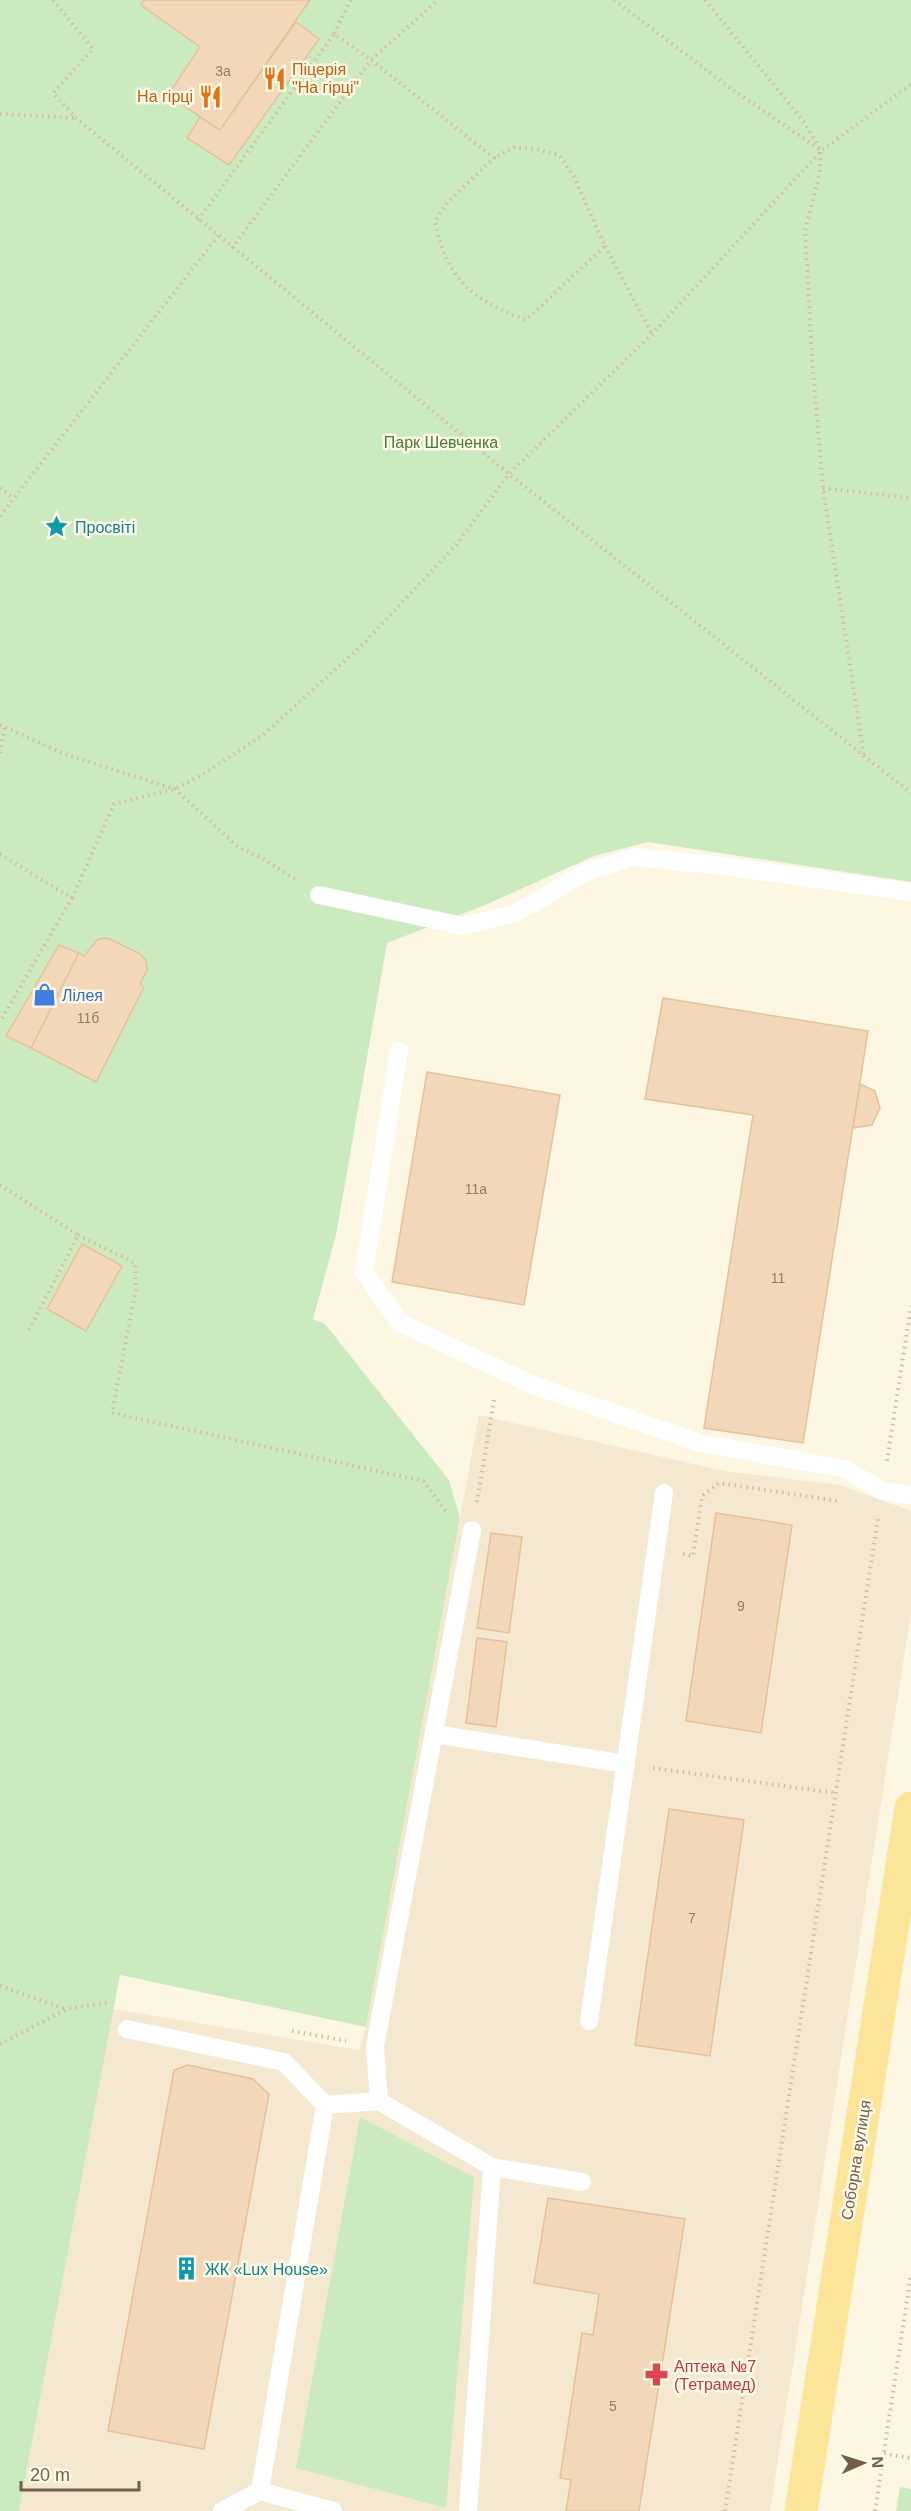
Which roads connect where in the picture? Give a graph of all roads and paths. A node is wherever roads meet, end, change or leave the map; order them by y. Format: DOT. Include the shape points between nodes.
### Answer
graph roads {
  1 [pos="53,0"];
  2 [pos="351,0"];
  3 [pos="438,0"];
  4 [pos="614,0"];
  5 [pos="705,0"];
  6 [pos="334,34"];
  7 [pos="371,60"];
  8 [pos="911,84"];
  9 [pos="0,114"];
  10 [pos="76,118"];
  11 [pos="821,151"];
  12 [pos="494,158"];
  13 [pos="198,220"];
  14 [pos="218,237"];
  15 [pos="605,246"];
  16 [pos="232,248"];
  17 [pos="652,334"];
  18 [pos="509,474"];
  19 [pos="0,488"];
  20 [pos="823,488"];
  21 [pos="13,498"];
  22 [pos="911,498"];
  23 [pos="0,516"];
  24 [pos="0,725"];
  25 [pos="5,727"];
  26 [pos="0,753"];
  27 [pos="864,757"];
  28 [pos="175,789"];
  29 [pos="911,793"];
  30 [pos="0,854"];
  31 [pos="911,892"];
  32 [pos="319,895"];
  33 [pos="72,898"];
  34 [pos="0,1022"];
  35 [pos="399,1052"];
  36 [pos="0,1185"];
  37 [pos="78,1235"];
  38 [pos="911,1306"];
  39 [pos="28,1332"];
  40 [pos="493,1416"];
  41 [pos="664,1493"];
  42 [pos="911,1496"];
  43 [pos="881,1499"];
  44 [pos="446,1526"];
  45 [pos="472,1530"];
  46 [pos="693,1556"];
  47 [pos="434,1734"];
  48 [pos="626,1764"];
  49 [pos="836,1793"];
  50 [pos="911,1808"];
  51 [pos="0,1986"];
  52 [pos="589,2021"];
  53 [pos="127,2029"];
  54 [pos="0,2044"];
  55 [pos="379,2101"];
  56 [pos="325,2105"];
  57 [pos="492,2168"];
  58 [pos="582,2182"];
  59 [pos="911,2274"];
  60 [pos="909,2306"];
  61 [pos="884,2454"];
  62 [pos="911,2458"];
  63 [pos="260,2491"];
  64 [pos="222,2511"];
  65 [pos="333,2511"];
  66 [pos="468,2511"];
  67 [pos="725,2511"];
  68 [pos="801,2511"];
  69 [pos="875,2511"];
  1 -- 10 [label="path" via="93,49 53,93"];
  2 -- 6 [label="path"];
  3 -- 7 [label="path"];
  4 -- 11 [label="path"];
  5 -- 11 [label="path" via="804,122"];
  6 -- 7 [label="path"];
  6 -- 13 [label="path"];
  7 -- 12 [label="path"];
  7 -- 16 [label="path"];
  8 -- 11 [label="path"];
  9 -- 10 [label="path"];
  10 -- 13 [label="path"];
  11 -- 17 [label="path"];
  11 -- 20 [label="path" via="819,176 805,230"];
  12 -- 15 [label="path" via="515,147 559,155 574,177"];
  12 -- 15 [label="path" via="447,203 435,221 439,244 462,285 491,307 526,320"];
  13 -- 14 [label="path"];
  14 -- 16 [label="path"];
  14 -- 21 [label="path"];
  15 -- 17 [label="path"];
  16 -- 18 [label="path"];
  17 -- 18 [label="path"];
  18 -- 27 [label="path"];
  18 -- 28 [label="path" via="456,545 362,645 263,735"];
  19 -- 21 [label="path"];
  20 -- 22 [label="path"];
  20 -- 27 [label="path"];
  21 -- 23 [label="path"];
  24 -- 25 [label="path"];
  25 -- 26 [label="path"];
  25 -- 28 [label="path" via="67,755"];
  27 -- 29 [label="path"];
  28 -- 32 [label="path" via="238,847"];
  28 -- 33 [label="path" via="114,804"];
  30 -- 33 [label="path"];
  31 -- 32 [label="lane" via="716,865 634,858 588,871 516,913 463,926"];
  33 -- 34 [label="path"];
  35 -- 43 [label="lane" via="364,1272 400,1323 533,1385 700,1443 845,1469"];
  36 -- 37 [label="path"];
  37 -- 39 [label="path"];
  37 -- 44 [label="path" via="135,1263 136,1289 112,1413 423,1480 448,1514"];
  38 -- 43 [label="path"];
  40 -- 45 [label="path"];
  41 -- 48 [label="lane"];
  42 -- 43 [label="lane"];
  43 -- 46 [label="path" via="719,1483 702,1496"];
  43 -- 49 [label="path"];
  45 -- 47 [label="lane"];
  47 -- 48 [label="lane"];
  47 -- 55 [label="lane" via="375,2046"];
  48 -- 49 [label="path"];
  48 -- 52 [label="lane"];
  49 -- 67 [label="path"];
  50 -- 68 [label="main road, Соборна вулиця"];
  51 -- 54 [label="path" via="67,2009"];
  53 -- 56 [label="lane" via="284,2062"];
  55 -- 56 [label="lane"];
  55 -- 57 [label="lane"];
  56 -- 63 [label="lane"];
  57 -- 58 [label="lane"];
  57 -- 66 [label="lane"];
  59 -- 60 [label="path"];
  60 -- 61 [label="path"];
  61 -- 62 [label="path"];
  61 -- 69 [label="path"];
  63 -- 64 [label="lane"];
  63 -- 65 [label="lane"];
}
